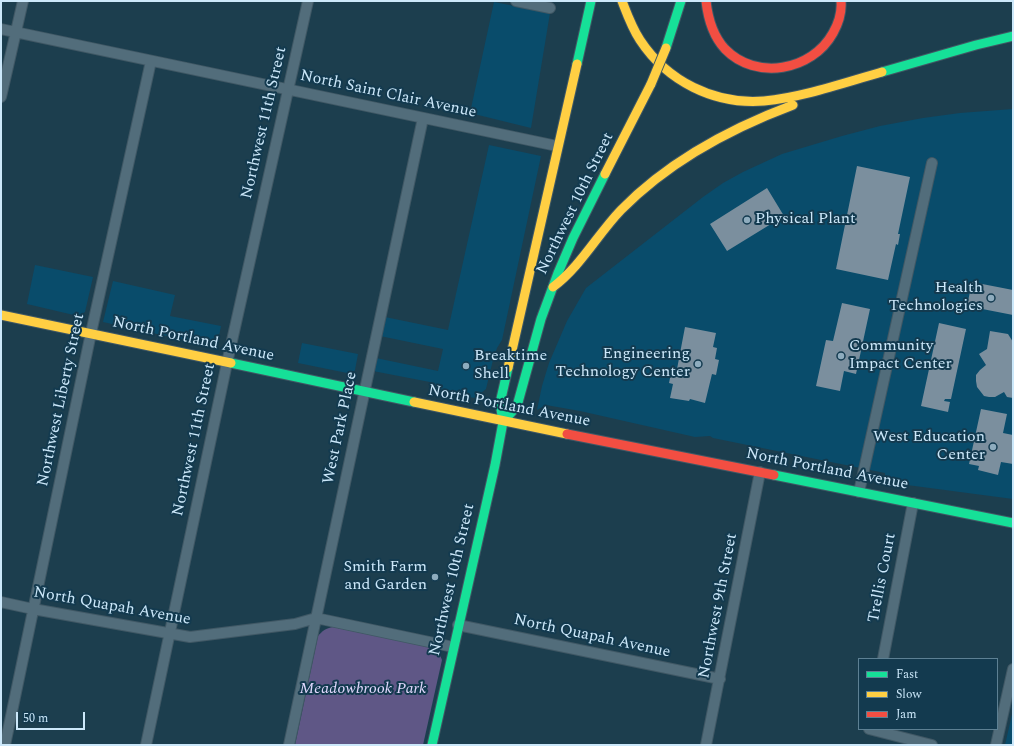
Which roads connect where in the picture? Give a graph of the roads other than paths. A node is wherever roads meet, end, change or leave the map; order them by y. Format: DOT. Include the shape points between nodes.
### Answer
graph roads {
  1 [pos="23,1"];
  2 [pos="308,1"];
  3 [pos="516,1"];
  4 [pos="591,1"];
  5 [pos="622,1"];
  6 [pos="681,1"];
  7 [pos="706,1"];
  8 [pos="841,1"];
  9 [pos="550,8"];
  10 [pos="1,29"];
  11 [pos="16,32"];
  12 [pos="1013,36"];
  13 [pos="151,61"];
  14 [pos="904,67"];
  15 [pos="288,90"];
  16 [pos="1,97"];
  17 [pos="423,118"];
  18 [pos="557,146"];
  19 [pos="932,164"];
  20 [pos="553,288"];
  21 [pos="1,315"];
  22 [pos="91,333"];
  23 [pos="227,363"];
  24 [pos="364,392"];
  25 [pos="503,422"];
  26 [pos="760,472"];
  27 [pos="859,492"];
  28 [pos="913,503"];
  29 [pos="1013,523"];
  30 [pos="1,602"];
  31 [pos="33,609"];
  32 [pos="316,618"];
  33 [pos="458,625"];
  34 [pos="170,633"];
  35 [pos="453,647"];
  36 [pos="883,658"];
  37 [pos="1012,675"];
  38 [pos="720,679"];
  39 [pos="873,730"];
  40 [pos="5,745"];
  41 [pos="146,745"];
  42 [pos="289,745"];
  43 [pos="432,745"];
  44 [pos="706,745"];
  45 [pos="932,745"];
  46 [pos="996,745"];
  1 -- 11 [label="street"];
  2 -- 15 [label="street, Northwest 11th Street"];
  3 -- 9 [label="street"];
  4 -- 18 [label="main road, Northwest 10th Street"];
  5 -- 14 [label="main road" via="632,28 653,58 687,84 724,99 770,100"];
  6 -- 20 [label="main road, Northwest 10th Street, bridge" via="651,84 579,226"];
  7 -- 8 [label="main road" via="710,23 721,45 731,55 744,62 770,69 796,65 818,53 834,33"];
  10 -- 11 [label="street, North Saint Clair Avenue"];
  11 -- 13 [label="street, North Saint Clair Avenue"];
  11 -- 16 [label="street"];
  12 -- 14 [label="main road"];
  13 -- 15 [label="street, North Saint Clair Avenue"];
  13 -- 22 [label="street, Northwest Liberty Street"];
  14 -- 20 [label="main road" via="748,121 714,138 686,156 632,200 593,243 574,269"];
  15 -- 17 [label="street, North Saint Clair Avenue"];
  15 -- 23 [label="street, Northwest 11th Street"];
  17 -- 18 [label="street, North Saint Clair Avenue"];
  17 -- 24 [label="street, West Park Place"];
  18 -- 25 [label="main road, Northwest 10th Street" via="500,403"];
  19 -- 27 [label="street"];
  20 -- 25 [label="main road, Northwest 10th Street" via="536,335 516,406"];
  21 -- 22 [label="main road, North Portland Avenue"];
  22 -- 23 [label="main road, North Portland Avenue"];
  22 -- 31 [label="street, Northwest Liberty Street"];
  23 -- 24 [label="main road, North Portland Avenue"];
  23 -- 34 [label="street, Northwest 11th Street"];
  24 -- 25 [label="main road, North Portland Avenue"];
  24 -- 32 [label="street, West Park Place"];
  25 -- 26 [label="main road, North Portland Avenue"];
  25 -- 33 [label="main road, Northwest 10th Street"];
  26 -- 27 [label="main road, North Portland Avenue"];
  26 -- 38 [label="street, Northwest 9th Street"];
  27 -- 28 [label="main road, North Portland Avenue"];
  28 -- 29 [label="main road, North Portland Avenue"];
  28 -- 36 [label="street, Trellis Court"];
  30 -- 31 [label="street, North Quapah Avenue"];
  31 -- 34 [label="street, North Quapah Avenue"];
  31 -- 40 [label="street, Northwest Liberty Street"];
  32 -- 34 [label="street, North Quapah Avenue" via="295,624 190,637"];
  32 -- 35 [label="street, North Quapah Avenue"];
  32 -- 42 [label="street, West Park Place"];
  33 -- 35 [label="main road, Northwest 10th Street"];
  33 -- 38 [label="street, North Quapah Avenue"];
  34 -- 41 [label="street, Northwest 11th Street"];
  35 -- 43 [label="main road, Northwest 10th Street"];
  37 -- 46 [label="street"];
  38 -- 44 [label="street, Northwest 9th Street"];
  39 -- 45 [label="street"];
}
